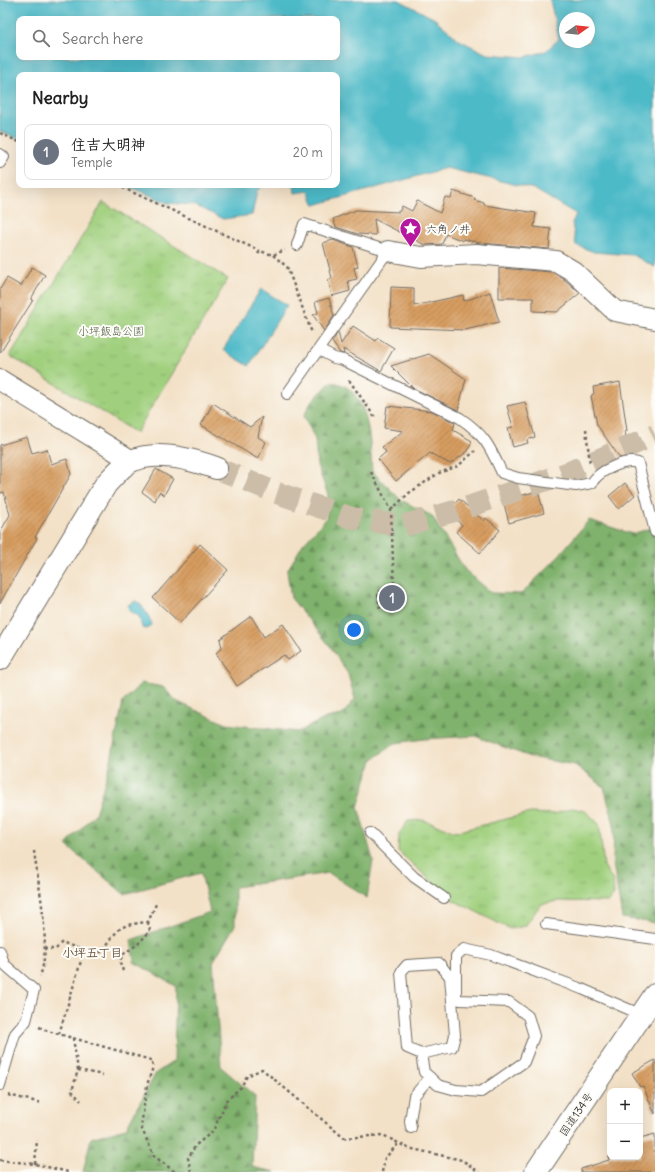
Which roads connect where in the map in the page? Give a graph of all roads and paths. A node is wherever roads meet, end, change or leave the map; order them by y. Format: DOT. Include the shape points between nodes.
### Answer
graph roads {
  1 [pos="0,133"];
  2 [pos="16,141"];
  3 [pos="0,154"];
  4 [pos="0,163"];
  5 [pos="124,188"];
  6 [pos="297,245"];
  7 [pos="260,251"];
  8 [pos="388,251"];
  9 [pos="258,254"];
  10 [pos="273,255"];
  11 [pos="655,319"];
  12 [pos="319,350"];
  13 [pos="334,358"];
  14 [pos="0,380"];
  15 [pos="286,394"];
  16 [pos="376,420"];
  17 [pos="586,429"];
  18 [pos="486,441"];
  19 [pos="132,461"];
  20 [pos="216,468"];
  21 [pos="371,472"];
  22 [pos="592,483"];
  23 [pos="391,510"];
  24 [pos="655,532"];
  25 [pos="380,612"];
  26 [pos="0,659"];
  27 [pos="370,832"];
  28 [pos="34,851"];
  29 [pos="444,898"];
  30 [pos="156,904"];
  31 [pos="148,922"];
  32 [pos="546,924"];
  33 [pos="655,939"];
  34 [pos="44,949"];
  35 [pos="0,951"];
  36 [pos="84,951"];
  37 [pos="123,971"];
  38 [pos="34,990"];
  39 [pos="655,995"];
  40 [pos="642,1015"];
  41 [pos="26,1021"];
  42 [pos="59,1034"];
  43 [pos="72,1038"];
  44 [pos="421,1054"];
  45 [pos="78,1070"];
  46 [pos="103,1075"];
  47 [pos="430,1077"];
  48 [pos="0,1085"];
  49 [pos="7,1095"];
  50 [pos="81,1102"];
  51 [pos="42,1103"];
  52 [pos="411,1128"];
  53 [pos="38,1140"];
  54 [pos="398,1144"];
  55 [pos="0,1160"];
  56 [pos="35,1164"];
  57 [pos="68,1172"];
  58 [pos="175,1172"];
  59 [pos="191,1172"];
  60 [pos="382,1172"];
  61 [pos="479,1172"];
  62 [pos="536,1172"];
  1 -- 2 [label="path"];
  3 -- 4 [label="lane" via="4,156"];
  5 -- 7 [label="path"];
  6 -- 8 [label="lane" via="304,224"];
  6 -- 10 [label="path"];
  7 -- 9 [label="path"];
  7 -- 10 [label="path"];
  8 -- 11 [label="street" via="421,257 476,254 556,261 573,271 615,310"];
  8 -- 12 [label="lane"];
  10 -- 12 [label="path" via="288,267"];
  12 -- 13 [label="lane"];
  12 -- 15 [label="lane"];
  13 -- 16 [label="path"];
  13 -- 18 [label="lane" via="343,360 460,418 476,428"];
  14 -- 19 [label="street"];
  17 -- 22 [label="path"];
  18 -- 22 [label="lane" via="502,473 518,478 576,486"];
  18 -- 23 [label="path" via="458,466 439,473 409,493"];
  19 -- 20 [label="main road" via="160,457 186,458"];
  19 -- 26 [label="main road" via="118,470 106,484"];
  21 -- 23 [label="path"];
  22 -- 24 [label="lane" via="596,475 632,461 638,462"];
  23 -- 25 [label="path" via="394,586 378,592"];
  27 -- 29 [label="lane" via="414,877"];
  28 -- 34 [label="path"];
  30 -- 31 [label="path"];
  31 -- 36 [label="path" via="128,924 117,930 102,952"];
  31 -- 37 [label="path" via="150,930 138,944 122,955 120,962"];
  32 -- 33 [label="lane"];
  34 -- 36 [label="path" via="56,949 62,942"];
  34 -- 38 [label="path" via="43,967"];
  35 -- 38 [label="lane" via="4,964"];
  36 -- 42 [label="path"];
  38 -- 41 [label="lane"];
  39 -- 40 [label="main road, 国道134号"];
  40 -- 47 [label="lane" via="582,989 491,955 464,949 456,956 456,998 466,1001 509,1002 528,1016 534,1036 524,1062 481,1092 456,1090 438,1085"];
  40 -- 62 [label="main road, 国道134号"];
  41 -- 42 [label="path"];
  41 -- 48 [label="lane" via="16,1034"];
  42 -- 43 [label="path"];
  43 -- 45 [label="path"];
  43 -- 58 [label="path" via="152,1060 153,1067 147,1085 141,1127 154,1156"];
  44 -- 44 [label="lane" via="407,1048 401,972 407,965 439,963 450,976 455,1036 452,1047"];
  44 -- 47 [label="lane" via="424,1072"];
  45 -- 46 [label="path"];
  45 -- 50 [label="path" via="72,1091"];
  47 -- 52 [label="lane" via="414,1096"];
  49 -- 51 [label="path"];
  53 -- 56 [label="path"];
  54 -- 59 [label="path" via="383,1135 344,1138 262,1069 248,1076 227,1100 214,1130 196,1145 188,1158"];
  54 -- 60 [label="path" via="385,1158"];
  54 -- 61 [label="path" via="462,1160"];
  55 -- 56 [label="path"];
  56 -- 57 [label="path"];
}
